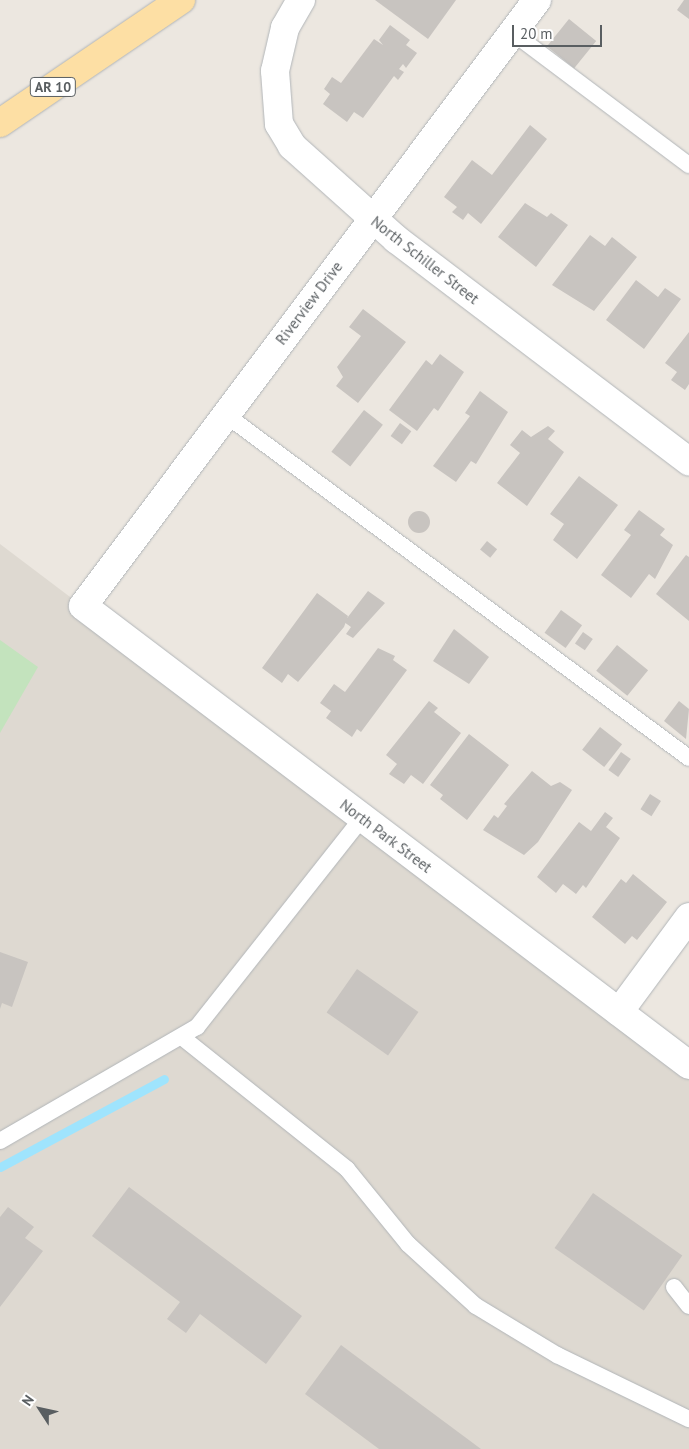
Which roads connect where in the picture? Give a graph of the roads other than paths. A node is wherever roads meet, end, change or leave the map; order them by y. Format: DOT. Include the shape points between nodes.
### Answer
graph roads {
  1 [pos="147,0"];
  2 [pos="182,0"];
  3 [pos="301,0"];
  4 [pos="537,0"];
  5 [pos="513,33"];
  6 [pos="106,51"];
  7 [pos="0,123"];
  8 [pos="689,165"];
  9 [pos="371,219"];
  10 [pos="226,415"];
  11 [pos="689,461"];
  12 [pos="82,606"];
  13 [pos="689,758"];
  14 [pos="362,818"];
  15 [pos="689,917"];
  16 [pos="619,1012"];
  17 [pos="184,1038"];
  18 [pos="689,1065"];
  19 [pos="0,1141"];
  20 [pos="674,1287"];
  21 [pos="689,1306"];
  22 [pos="689,1419"];
  1 -- 6 [label="main road, AR 10"];
  2 -- 6 [label="main road, AR 10"];
  3 -- 9 [label="street, North Schiller Street" via="285,28 275,71 279,124 292,146"];
  4 -- 5 [label="street, Riverview Drive"];
  5 -- 8 [label="lane"];
  5 -- 9 [label="street, Riverview Drive"];
  6 -- 7 [label="main road, AR 10"];
  9 -- 10 [label="street, Riverview Drive"];
  9 -- 11 [label="street, North Schiller Street"];
  10 -- 12 [label="street, Riverview Drive"];
  10 -- 13 [label="lane"];
  12 -- 14 [label="street, North Park Street"];
  14 -- 16 [label="street, North Park Street"];
  14 -- 17 [label="lane" via="218,1002"];
  15 -- 16 [label="street"];
  16 -- 18 [label="street, North Park Street"];
  17 -- 19 [label="lane"];
  17 -- 22 [label="lane" via="347,1169 408,1244 476,1306 557,1355"];
  20 -- 21 [label="lane"];
}
